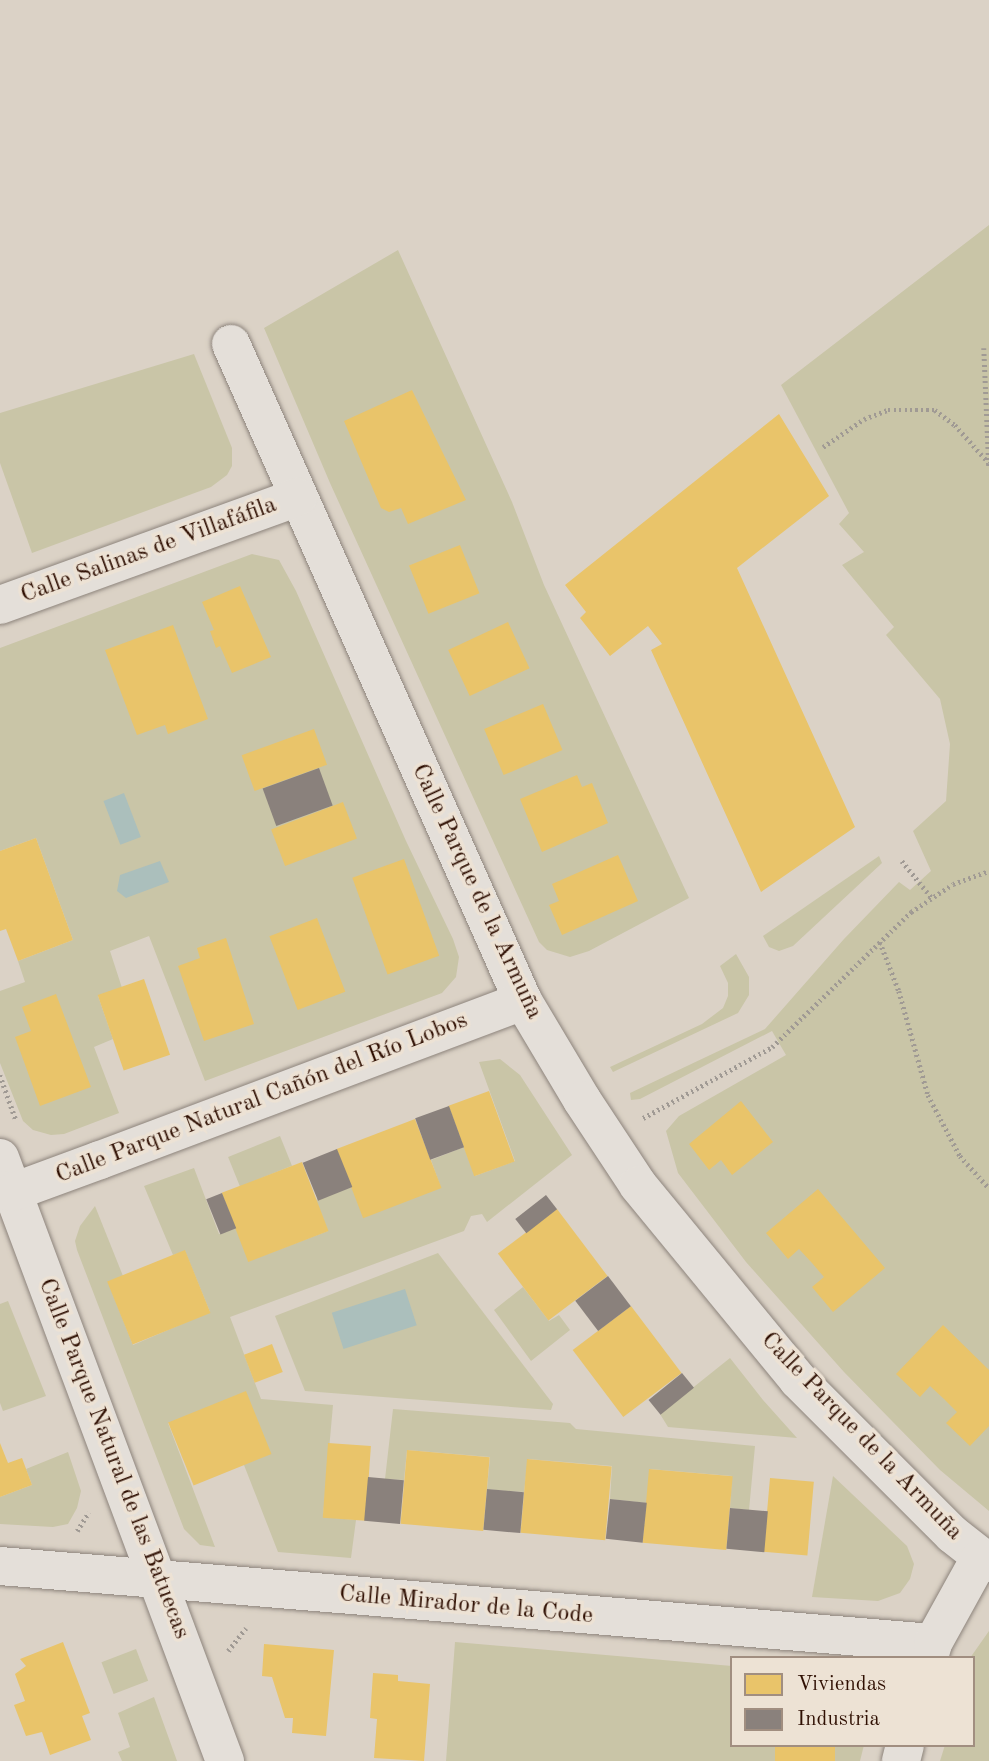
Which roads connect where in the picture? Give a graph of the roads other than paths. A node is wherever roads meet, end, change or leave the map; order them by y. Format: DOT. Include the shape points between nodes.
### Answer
graph roads {
  1 [pos="231,344"];
  2 [pos="298,497"];
  3 [pos="0,605"];
  4 [pos="523,1001"];
  5 [pos="9,1168"];
  6 [pos="985,1560"];
  7 [pos="0,1566"];
  8 [pos="160,1582"];
  9 [pos="931,1651"];
  10 [pos="225,1761"];
  1 -- 2 [label="street, Calle Parque de la Armuña"];
  2 -- 3 [label="street, Calle Salinas de Villafáfila"];
  2 -- 4 [label="street, Calle Parque de la Armuña"];
  4 -- 5 [label="street, Calle Parque Natural Cañón del Río Lobos"];
  4 -- 6 [label="street, Calle Parque de la Armuña" via="646,1195 799,1380 952,1534"];
  5 -- 8 [label="street, Calle Parque Natural de las Batuecas"];
  6 -- 9 [label="street"];
  7 -- 8 [label="street, Calle Mirador de la Code"];
  8 -- 9 [label="street, Calle Mirador de la Code"];
  8 -- 10 [label="street, Calle Parque Natural de las Batuecas"];
}
